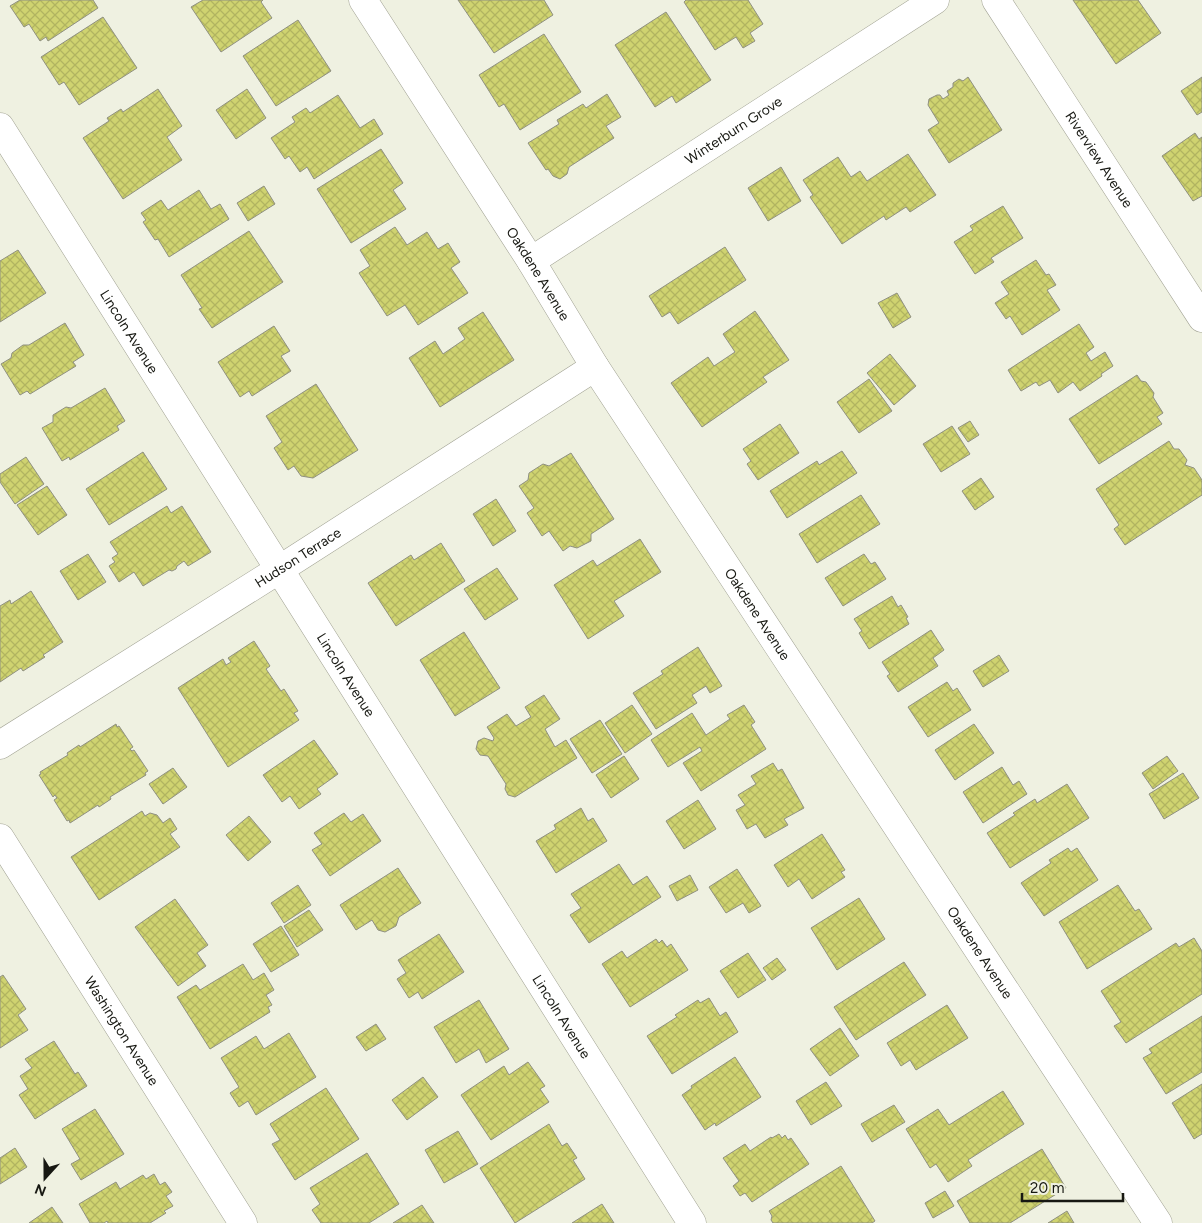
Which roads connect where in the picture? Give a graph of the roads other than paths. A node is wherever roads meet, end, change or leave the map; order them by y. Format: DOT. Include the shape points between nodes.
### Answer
graph roads {
  1 [pos="363,0"];
  2 [pos="935,0"];
  3 [pos="996,0"];
  4 [pos="0,127"];
  5 [pos="531,261"];
  6 [pos="1199,307"];
  7 [pos="595,367"];
  8 [pos="280,569"];
  9 [pos="0,744"];
  10 [pos="0,838"];
  11 [pos="243,1223"];
  12 [pos="692,1223"];
  13 [pos="1158,1223"];
  1 -- 5 [label="street, Oakdene Avenue"];
  2 -- 5 [label="street, Winterburn Grove"];
  3 -- 6 [label="street, Riverview Avenue"];
  4 -- 8 [label="street, Lincoln Avenue"];
  5 -- 7 [label="street, Oakdene Avenue"];
  7 -- 8 [label="street, Hudson Terrace"];
  7 -- 13 [label="street, Oakdene Avenue"];
  8 -- 9 [label="street, Hudson Terrace"];
  8 -- 12 [label="street, Lincoln Avenue"];
  10 -- 11 [label="street, Washington Avenue"];
}
